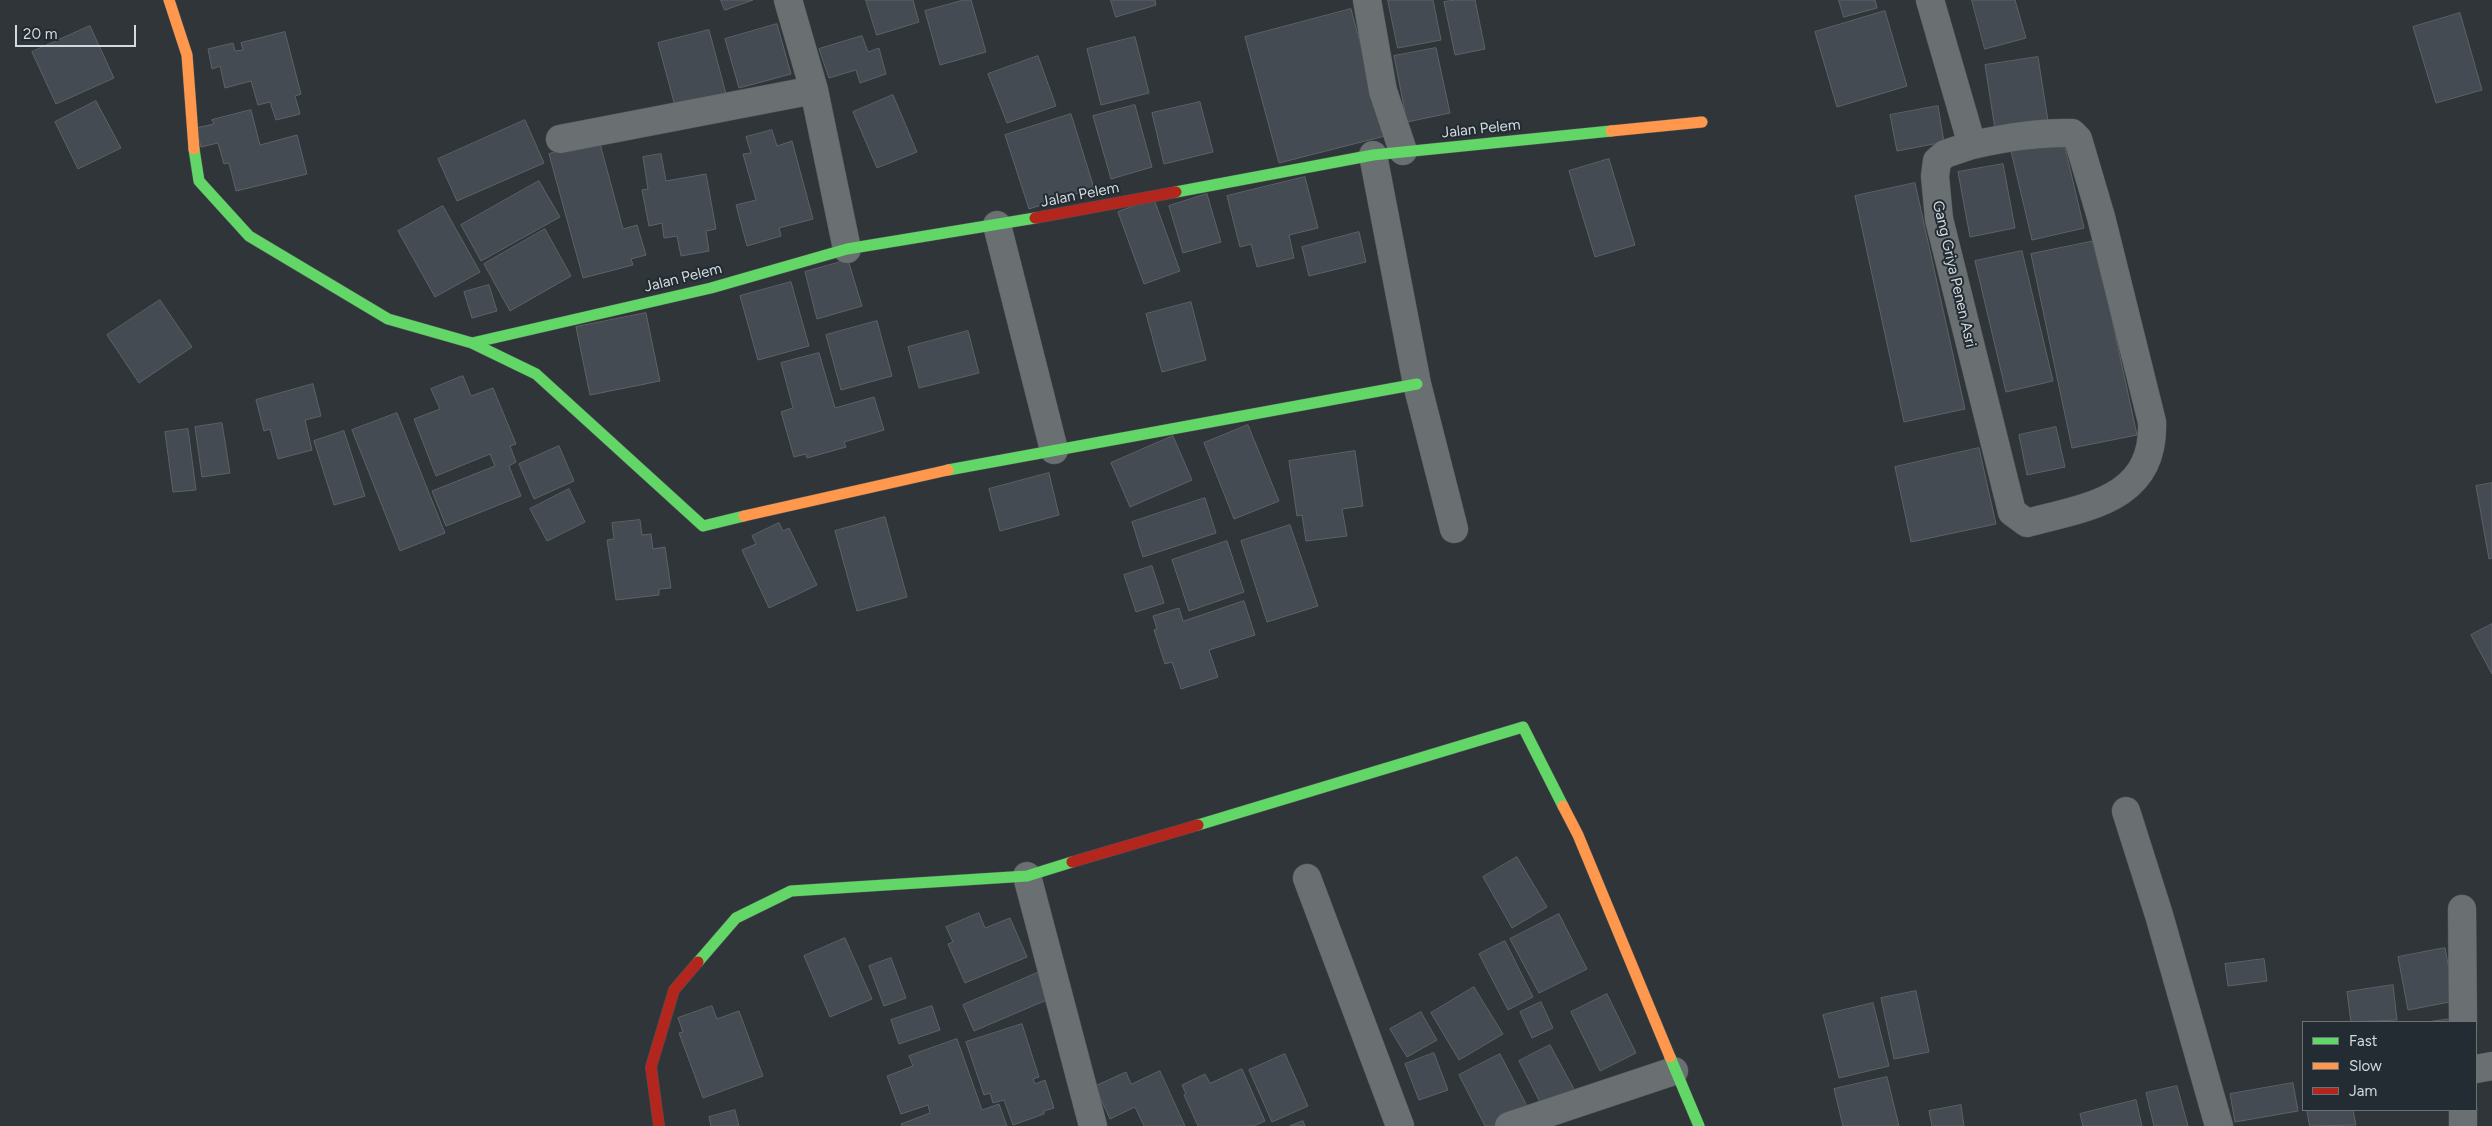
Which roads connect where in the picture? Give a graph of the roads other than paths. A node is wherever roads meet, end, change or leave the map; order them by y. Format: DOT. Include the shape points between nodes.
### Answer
graph roads {
  1 [pos="169,0"];
  2 [pos="788,0"];
  3 [pos="1367,0"];
  4 [pos="1930,0"];
  5 [pos="814,90"];
  6 [pos="1702,122"];
  7 [pos="560,139"];
  8 [pos="1972,145"];
  9 [pos="1402,152"];
  10 [pos="1373,155"];
  11 [pos="996,225"];
  12 [pos="847,249"];
  13 [pos="472,344"];
  14 [pos="1417,384"];
  15 [pos="1054,450"];
  16 [pos="1454,529"];
  17 [pos="2126,811"];
  18 [pos="1027,876"];
  19 [pos="1306,878"];
  20 [pos="2462,909"];
  21 [pos="2463,1021"];
  22 [pos="2492,1066"];
  23 [pos="2477,1069"];
  24 [pos="1674,1070"];
  25 [pos="2463,1111"];
  26 [pos="660,1126"];
  27 [pos="1093,1126"];
  28 [pos="1400,1126"];
  29 [pos="1508,1126"];
  30 [pos="1699,1126"];
  31 [pos="2219,1126"];
  32 [pos="2463,1126"];
  1 -- 13 [label="street" via="187,55 195,167 199,181 249,236 388,319"];
  2 -- 5 [label="street"];
  3 -- 9 [label="street" via="1383,91"];
  4 -- 8 [label="street"];
  5 -- 7 [label="street"];
  5 -- 12 [label="street"];
  6 -- 9 [label="street, Jalan Pelem"];
  8 -- 8 [label="street, Gang Griya Penen Asri" via="2013,136 2056,133 2072,133 2078,139 2101,217 2152,422 2150,455 2136,476 2115,496 2028,523 2012,512 1939,220 1937,161 1945,154"];
  9 -- 10 [label="street, Jalan Pelem"];
  10 -- 11 [label="street, Jalan Pelem"];
  10 -- 14 [label="street"];
  11 -- 12 [label="street, Jalan Pelem"];
  11 -- 15 [label="street"];
  12 -- 13 [label="street, Jalan Pelem" via="711,288"];
  13 -- 15 [label="street" via="536,374 703,526 930,473"];
  14 -- 15 [label="street"];
  14 -- 16 [label="street"];
  17 -- 31 [label="street"];
  18 -- 24 [label="street" via="1522,727 1578,835"];
  18 -- 26 [label="street" via="791,890 736,918 674,990 651,1068"];
  18 -- 27 [label="street"];
  19 -- 28 [label="street"];
  20 -- 21 [label="street"];
  22 -- 23 [label="street"];
  24 -- 29 [label="street"];
  24 -- 30 [label="street"];
  25 -- 32 [label="street"];
}
